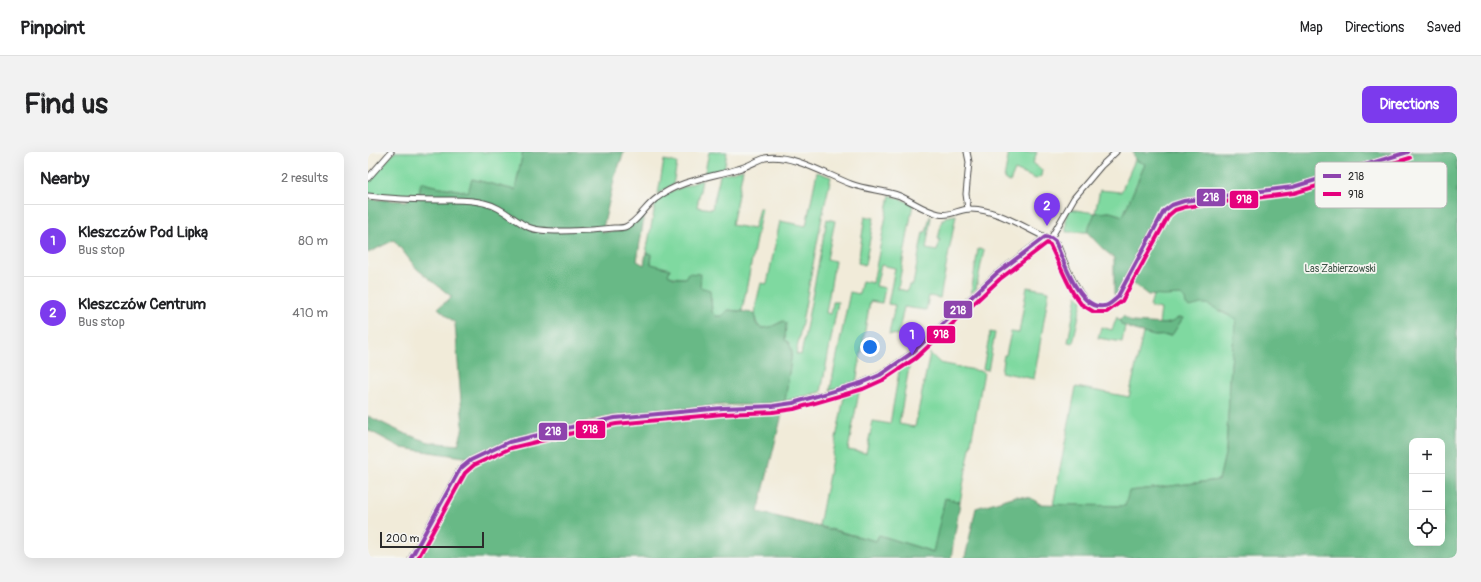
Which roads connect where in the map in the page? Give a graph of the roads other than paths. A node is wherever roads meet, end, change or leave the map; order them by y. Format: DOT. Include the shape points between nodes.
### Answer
graph roads {
  1 [pos="390,152"];
  2 [pos="967,152"];
  3 [pos="1116,152"];
  4 [pos="1408,152"];
  5 [pos="1375,162"];
  6 [pos="368,178"];
  7 [pos="1315,181"];
  8 [pos="368,196"];
  9 [pos="968,209"];
  10 [pos="1045,237"];
  11 [pos="1051,238"];
  12 [pos="411,558"];
  1 -- 6 [label="street"];
  2 -- 9 [label="street"];
  3 -- 11 [label="street" via="1074,198"];
  4 -- 5 [label="street"];
  7 -- 11 [label="street" via="1279,189 1184,201 1172,205 1164,211 1117,298 1111,304 1100,307 1085,299 1075,284 1057,244"];
  8 -- 9 [label="street" via="483,202 502,210 529,228 615,228 625,227 633,222 655,199 683,184 746,167 764,158 776,158 798,162 852,184 900,196 942,215"];
  9 -- 10 [label="street" via="993,212"];
  10 -- 11 [label="street"];
  10 -- 12 [label="street" via="996,274 912,353 880,375 861,383 793,403 773,406 723,408 602,421 509,442 480,455 460,469"];
}
